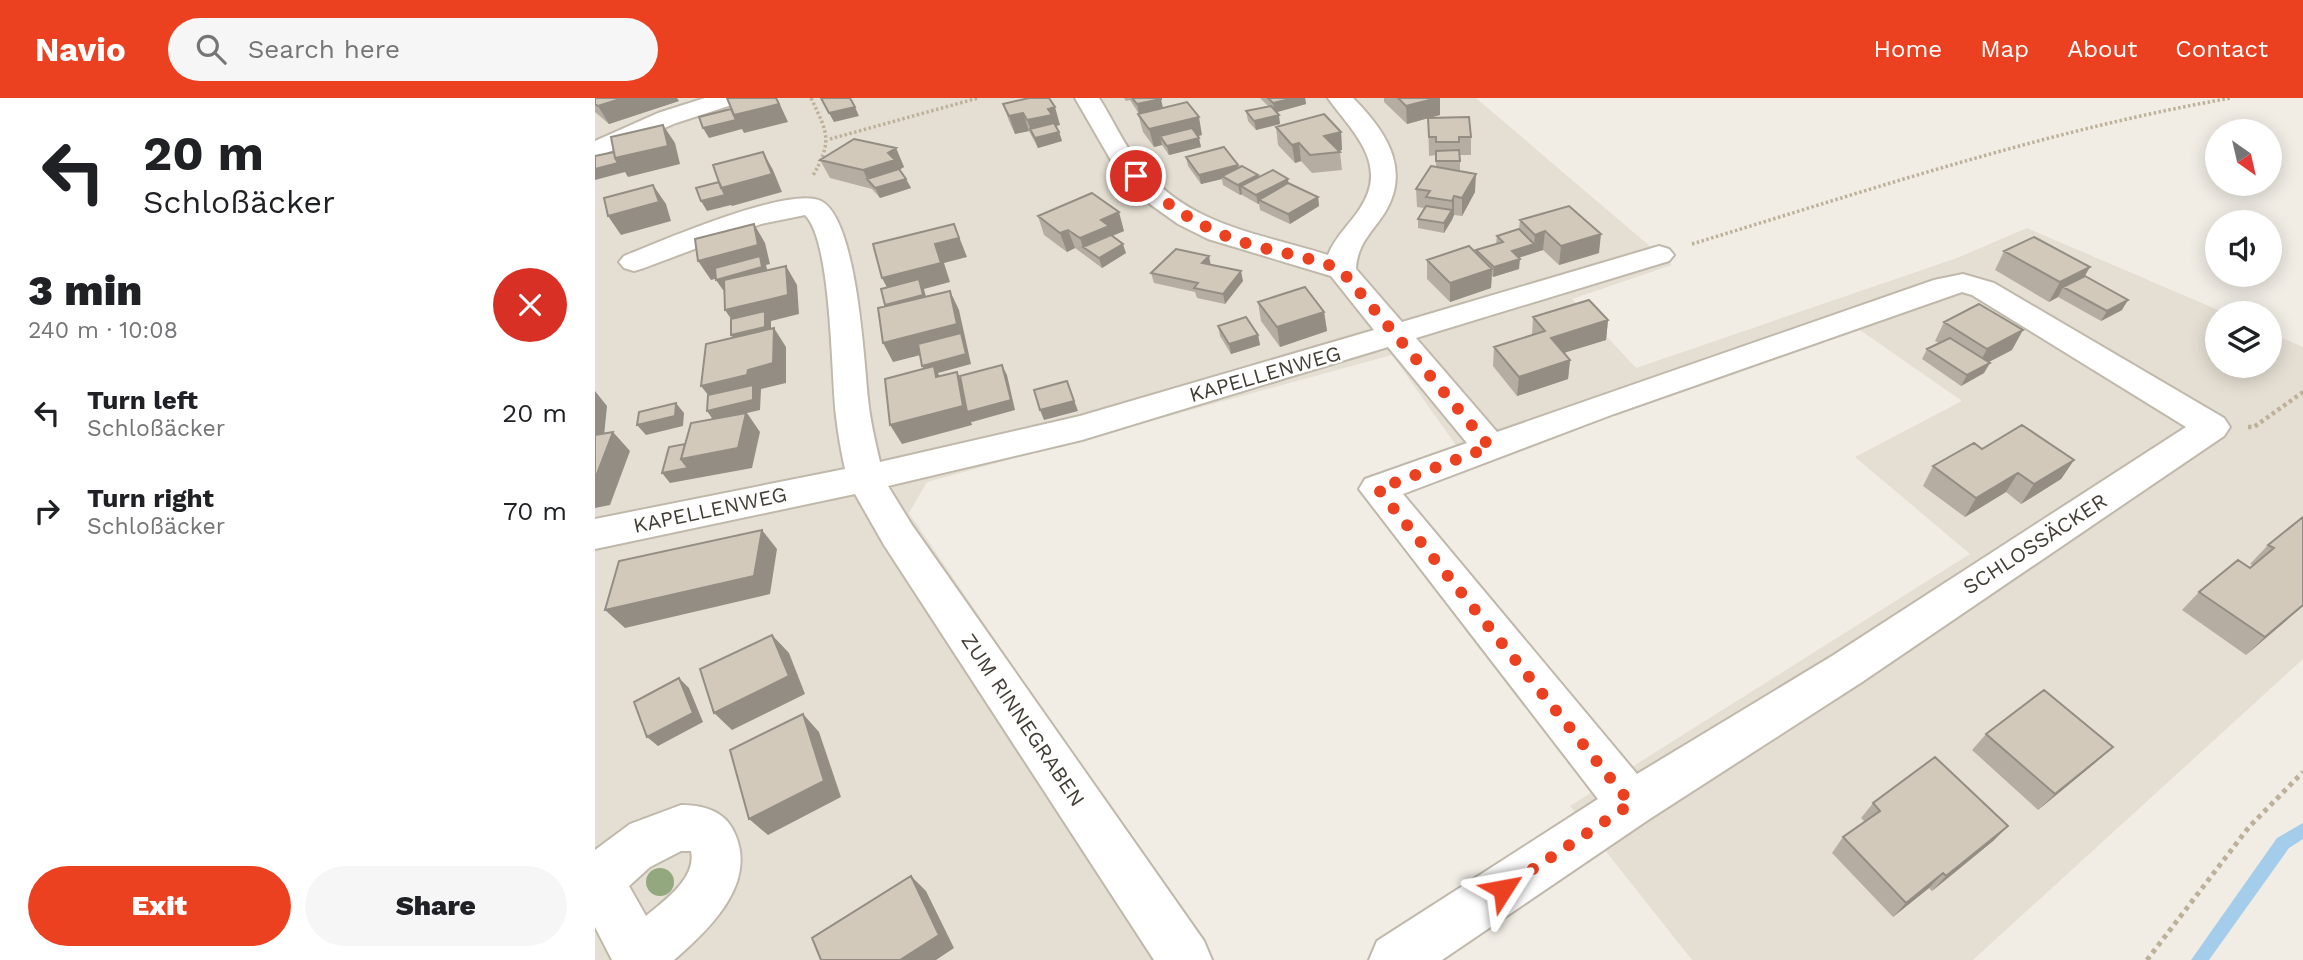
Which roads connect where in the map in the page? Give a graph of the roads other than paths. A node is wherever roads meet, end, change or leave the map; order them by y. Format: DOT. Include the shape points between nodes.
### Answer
graph roads {
  1 [pos="730,98"];
  2 [pos="1087,98"];
  3 [pos="1341,98"];
  4 [pos="595,150"];
  5 [pos="1659,254"];
  6 [pos="634,262"];
  7 [pos="1341,270"];
  8 [pos="1395,335"];
  9 [pos="1490,447"];
  10 [pos="866,478"];
  11 [pos="595,534"];
  12 [pos="1631,804"];
  13 [pos="1185,960"];
  14 [pos="1396,960"];
  1 -- 4 [label="street" via="643,127"];
  2 -- 7 [label="street" via="1125,163 1150,190 1232,239 1319,260"];
  3 -- 7 [label="street" via="1378,146 1386,175 1383,194 1372,213 1345,244"];
  5 -- 8 [label="street, KAPELLENWEG"];
  6 -- 10 [label="street" via="725,226 794,208 811,207 822,214 844,309 852,415"];
  7 -- 8 [label="street"];
  8 -- 9 [label="street"];
  8 -- 10 [label="street, KAPELLENWEG" via="1082,428"];
  9 -- 12 [label="street" via="1378,489"];
  9 -- 12 [label="street, SCHLOSSÄCKER" via="1932,290 1963,283 1983,289 2212,427 1847,669"];
  10 -- 11 [label="street, KAPELLENWEG"];
  10 -- 13 [label="street, ZUM RINNEGRABEN" via="898,535"];
  12 -- 14 [label="street"];
}
